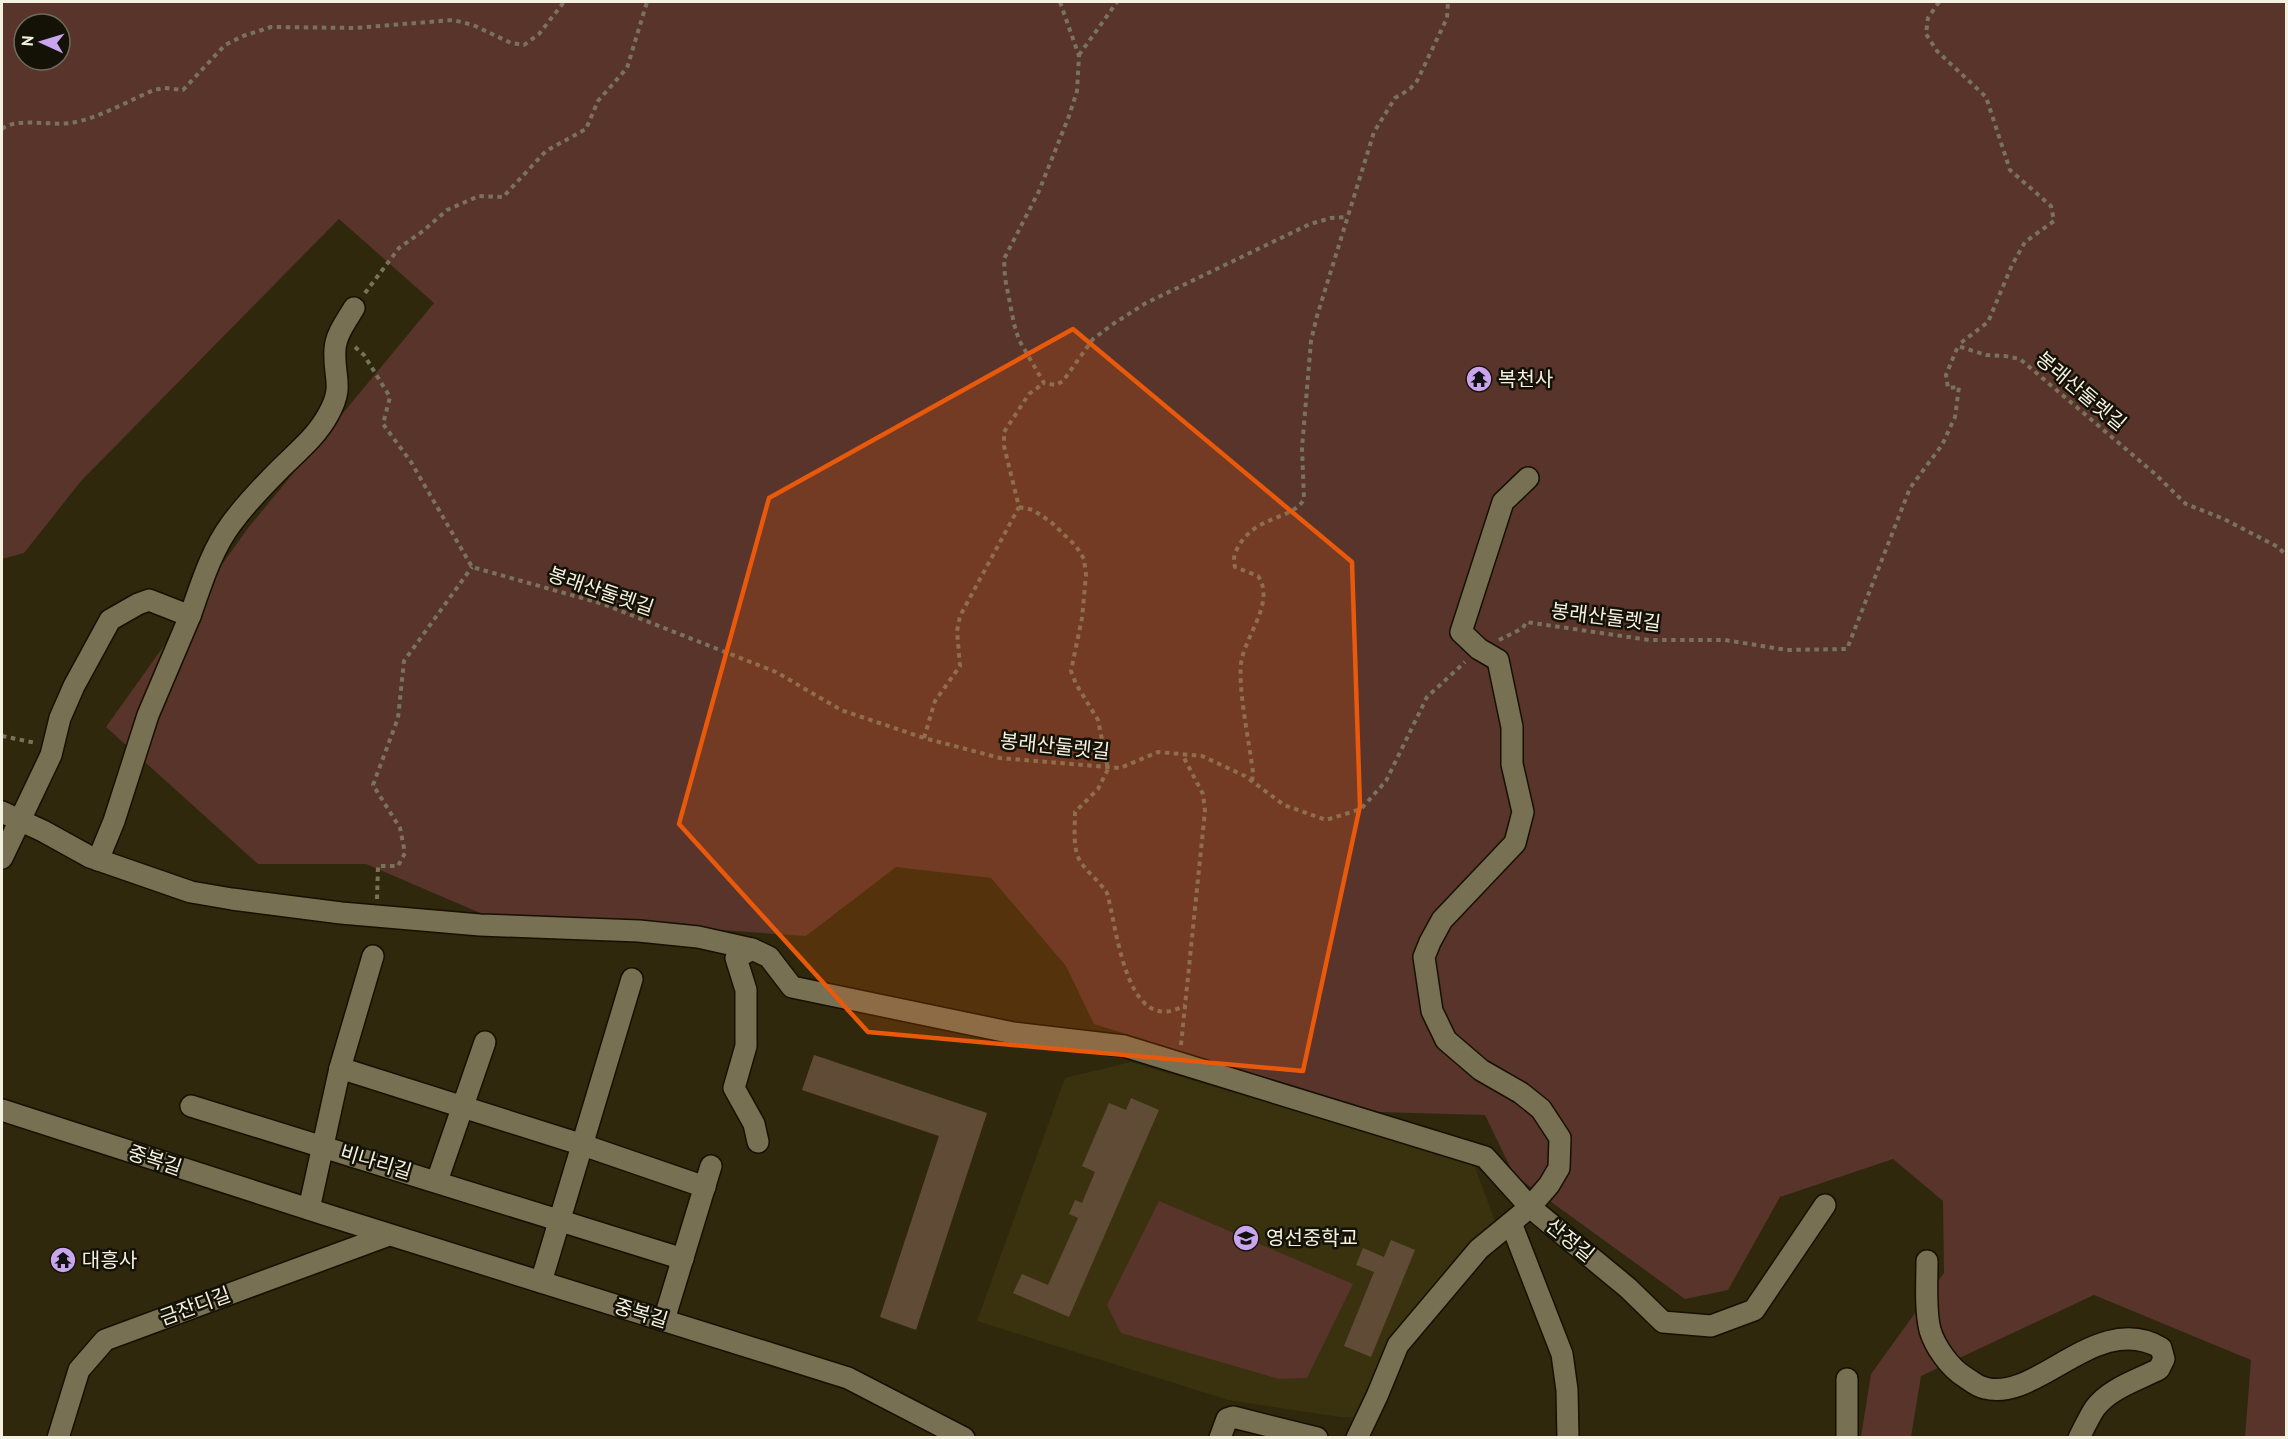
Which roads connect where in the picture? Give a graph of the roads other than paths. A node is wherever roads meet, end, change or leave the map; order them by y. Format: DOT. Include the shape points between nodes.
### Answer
graph roads {
  1 [pos="354,308"];
  2 [pos="1528,478"];
  3 [pos="190,616"];
  4 [pos="11,816"];
  5 [pos="2,858"];
  6 [pos="98,860"];
  7 [pos="752,949"];
  8 [pos="373,956"];
  9 [pos="632,979"];
  10 [pos="485,1042"];
  11 [pos="340,1068"];
  12 [pos="191,1106"];
  13 [pos="463,1107"];
  14 [pos="2,1110"];
  15 [pos="758,1142"];
  16 [pos="583,1145"];
  17 [pos="324,1146"];
  18 [pos="711,1166"];
  19 [pos="438,1181"];
  20 [pos="705,1187"];
  21 [pos="1825,1205"];
  22 [pos="1530,1207"];
  23 [pos="309,1209"];
  24 [pos="560,1220"];
  25 [pos="1511,1222"];
  26 [pos="389,1234"];
  27 [pos="683,1259"];
  28 [pos="1927,1261"];
  29 [pos="542,1282"];
  30 [pos="664,1320"];
  31 [pos="1847,1379"];
  32 [pos="58,1437"];
  33 [pos="964,1437"];
  34 [pos="1220,1437"];
  35 [pos="1317,1437"];
  36 [pos="1357,1437"];
  37 [pos="1568,1437"];
  38 [pos="1847,1437"];
  39 [pos="2079,1437"];
  1 -- 3 [label="street" via="335,349 339,384 328,415 317,434 230,525 209,563"];
  2 -- 22 [label="street" via="1503,502 1461,632 1498,660 1512,727 1512,764 1523,812 1515,843 1442,920 1424,957 1431,1011 1446,1040 1481,1070 1521,1092 1541,1109 1560,1138 1559,1168"];
  3 -- 4 [label="street" via="149,600 110,620 74,686 53,746"];
  3 -- 6 [label="street" via="148,715"];
  4 -- 5 [label="street"];
  4 -- 6 [label="street"];
  6 -- 7 [label="street" via="191,892 232,899 480,925 639,931 699,937"];
  7 -- 15 [label="street" via="736,958 746,990 746,1046 734,1088 754,1124"];
  7 -- 22 [label="street" via="769,957 792,987 1013,1033 1124,1046 1485,1157"];
  8 -- 11 [label="street"];
  9 -- 16 [label="street"];
  10 -- 13 [label="street"];
  11 -- 13 [label="street"];
  11 -- 17 [label="street"];
  12 -- 17 [label="street, 비나리길"];
  13 -- 16 [label="street"];
  13 -- 19 [label="street"];
  14 -- 23 [label="street, 중복길"];
  16 -- 20 [label="street"];
  16 -- 24 [label="street"];
  17 -- 19 [label="street, 비나리길"];
  17 -- 23 [label="street"];
  18 -- 20 [label="street"];
  19 -- 24 [label="street, 비나리길"];
  20 -- 27 [label="street"];
  21 -- 22 [label="street, 산정길" via="1754,1310 1711,1326 1663,1322"];
  22 -- 25 [label="street, 산정길"];
  23 -- 26 [label="street, 중복길"];
  24 -- 27 [label="street, 비나리길"];
  24 -- 29 [label="street"];
  25 -- 36 [label="street, 산정길" via="1479,1249 1398,1345"];
  25 -- 37 [label="street" via="1562,1354"];
  26 -- 29 [label="street, 중복길"];
  26 -- 32 [label="street, 금잔디길" via="105,1340 79,1370"];
  27 -- 30 [label="street"];
  28 -- 39 [label="street" via="1930,1330 1955,1370 1985,1388 2004,1390 2085,1350 2108,1343 2130,1339 2149,1341 2161,1348 2164,1359 2159,1369 2105,1398"];
  29 -- 30 [label="street, 중복길"];
  30 -- 33 [label="street, 중복길" via="848,1378"];
  31 -- 38 [label="street"];
  34 -- 35 [label="street" via="1227,1419 1233,1417"];
}
